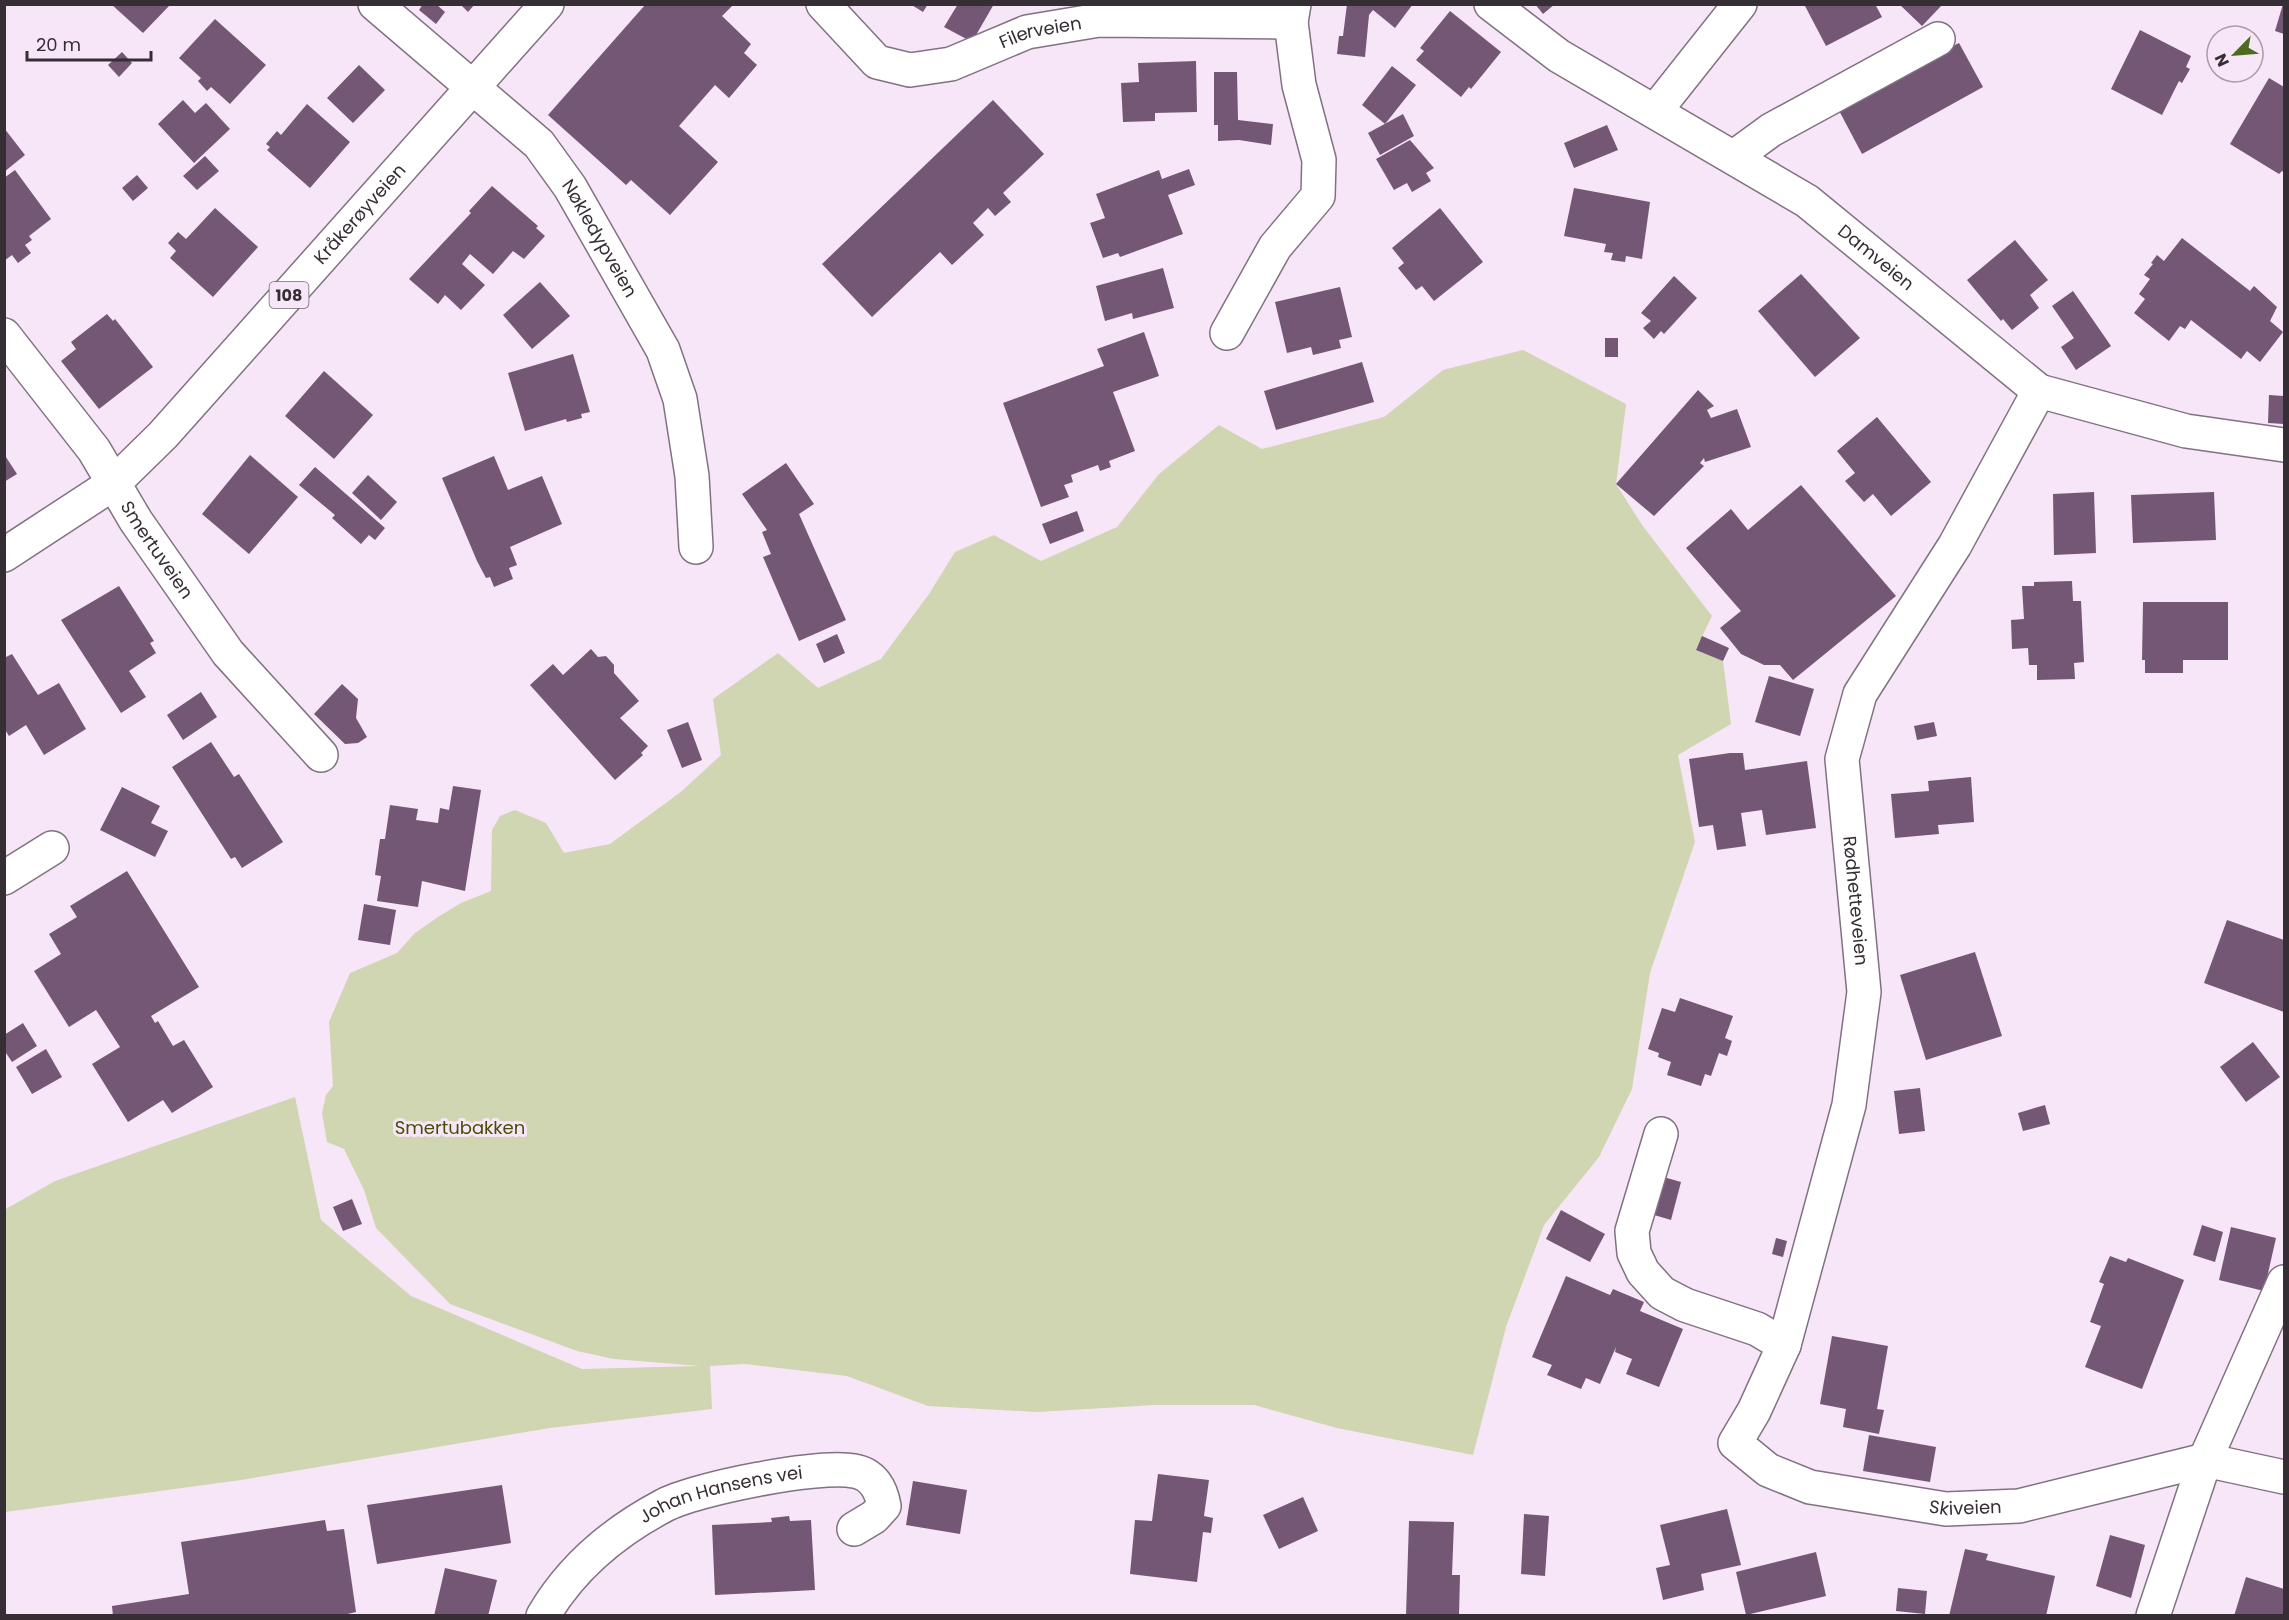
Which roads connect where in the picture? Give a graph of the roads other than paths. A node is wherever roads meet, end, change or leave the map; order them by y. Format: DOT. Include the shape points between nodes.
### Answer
graph roads {
  1 [pos="375,4"];
  2 [pos="547,4"];
  3 [pos="823,4"];
  4 [pos="1491,4"];
  5 [pos="1740,4"];
  6 [pos="1292,13"];
  7 [pos="1938,39"];
  8 [pos="473,88"];
  9 [pos="1656,110"];
  10 [pos="1734,157"];
  11 [pos="1227,333"];
  12 [pos="4,335"];
  13 [pos="2038,391"];
  14 [pos="2284,446"];
  15 [pos="114,483"];
  16 [pos="696,547"];
  17 [pos="4,555"];
  18 [pos="321,755"];
  19 [pos="52,849"];
  20 [pos="4,878"];
  21 [pos="1660,1134"];
  22 [pos="2284,1282"];
  23 [pos="1784,1345"];
  24 [pos="1735,1443"];
  25 [pos="2205,1460"];
  26 [pos="2284,1477"];
  27 [pos="854,1529"];
  28 [pos="543,1616"];
  29 [pos="2153,1616"];
  1 -- 8 [label="street, Nøkledypveien"];
  2 -- 8 [label="street, Kråkerøyveien / 108"];
  3 -- 6 [label="street, Filerveien" via="878,62 910,70 951,63 1027,32 1099,20"];
  4 -- 9 [label="street, Damveien" via="1559,56"];
  5 -- 9 [label="street"];
  6 -- 11 [label="street, Filerveien" via="1299,85 1319,160 1318,196 1275,247"];
  7 -- 10 [label="street" via="1771,130"];
  8 -- 15 [label="street, Kråkerøyveien / 108" via="171,426"];
  8 -- 16 [label="street, Nøkledypveien" via="539,144 570,187 663,350 680,399 692,476"];
  9 -- 10 [label="street, Damveien"];
  10 -- 13 [label="street, Damveien" via="1807,201"];
  12 -- 15 [label="street, Smertuveien" via="94,450"];
  13 -- 14 [label="street, Damveien" via="2186,431"];
  13 -- 23 [label="street, Rødhetteveien" via="1955,545 1860,694 1842,759 1864,992 1850,1105"];
  15 -- 17 [label="street, Kråkerøyveien / 108"];
  15 -- 18 [label="street, Smertuveien" via="228,653"];
  19 -- 20 [label="street"];
  21 -- 23 [label="street" via="1632,1231 1634,1253 1643,1272 1662,1293 1685,1305 1757,1329"];
  22 -- 25 [label="street"];
  23 -- 24 [label="street, Rødhetteveien"];
  24 -- 25 [label="street, Skiveien" via="1768,1470 1810,1487 1946,1509 2019,1506"];
  25 -- 26 [label="street, Skiveien"];
  25 -- 29 [label="street"];
  27 -- 28 [label="street, Johan Hansens vei" via="884,1506 873,1479 855,1471 817,1471 703,1490 662,1506 605,1544 573,1575"];
}
